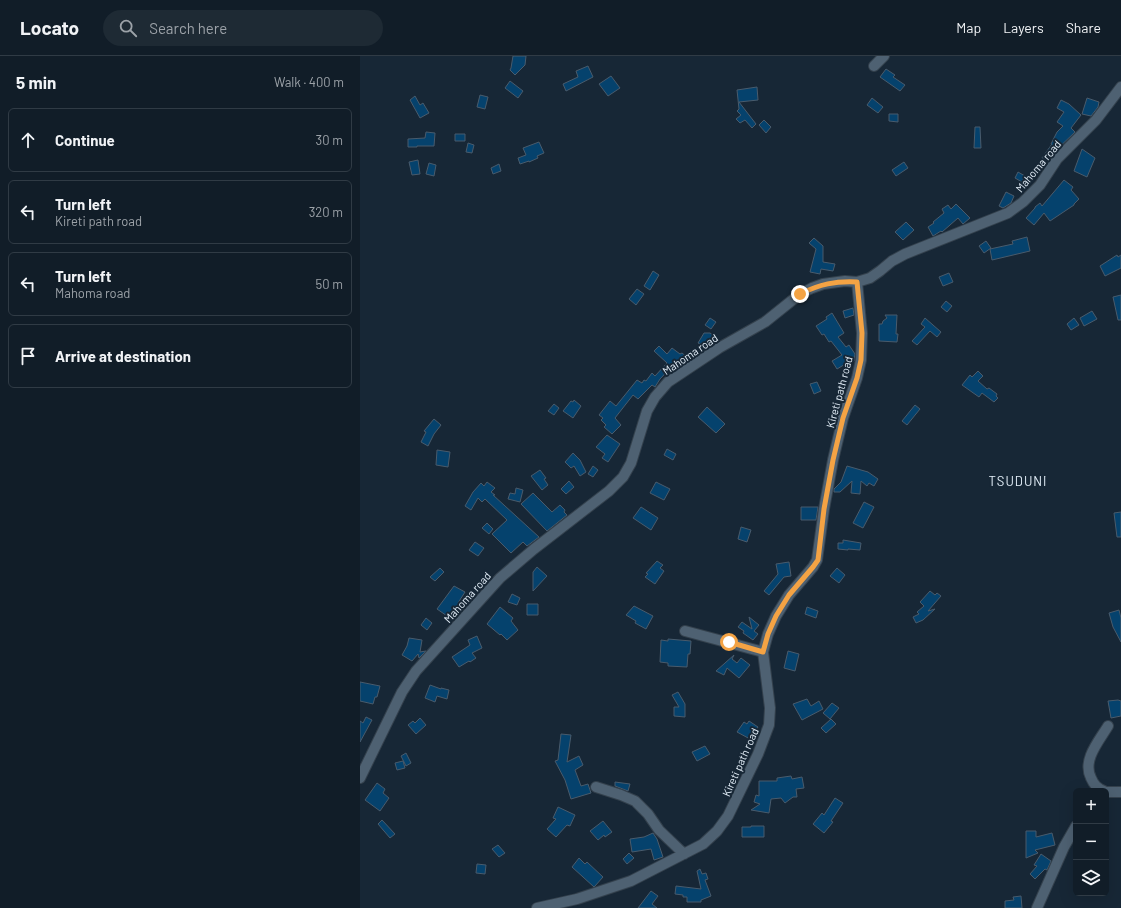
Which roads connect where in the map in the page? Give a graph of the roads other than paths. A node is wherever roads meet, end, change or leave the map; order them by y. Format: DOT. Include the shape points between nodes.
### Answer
graph roads {
  1 [pos="884,56"];
  2 [pos="874,66"];
  3 [pos="1121,87"];
  4 [pos="857,282"];
  5 [pos="685,631"];
  6 [pos="763,652"];
  7 [pos="1108,726"];
  8 [pos="360,778"];
  9 [pos="596,787"];
  10 [pos="1099,788"];
  11 [pos="1109,791"];
  12 [pos="1121,792"];
  13 [pos="1073,831"];
  14 [pos="684,854"];
  15 [pos="537,908"];
  16 [pos="1037,908"];
  1 -- 2 [label="street"];
  3 -- 4 [label="street, Mahoma road" via="1096,120 1057,160 1040,185 1023,202 1008,213 906,254 870,278"];
  4 -- 6 [label="street, Kireti path road" via="862,333 861,360 833,460 818,560 789,595 776,616"];
  4 -- 8 [label="street, Mahoma road" via="823,284 800,294 765,322 719,348 668,382 647,411 631,463 623,477 500,578 416,671 402,692"];
  5 -- 6 [label="street"];
  6 -- 14 [label="street, Kireti path road" via="770,708 769,725 764,738 728,816 717,831 702,844"];
  7 -- 10 [label="street" via="1087,767 1089,775"];
  9 -- 14 [label="street" via="635,801"];
  11 -- 12 [label="street"];
  13 -- 16 [label="street"];
  14 -- 15 [label="street, Kireti path road" via="631,881 577,899"];
}
